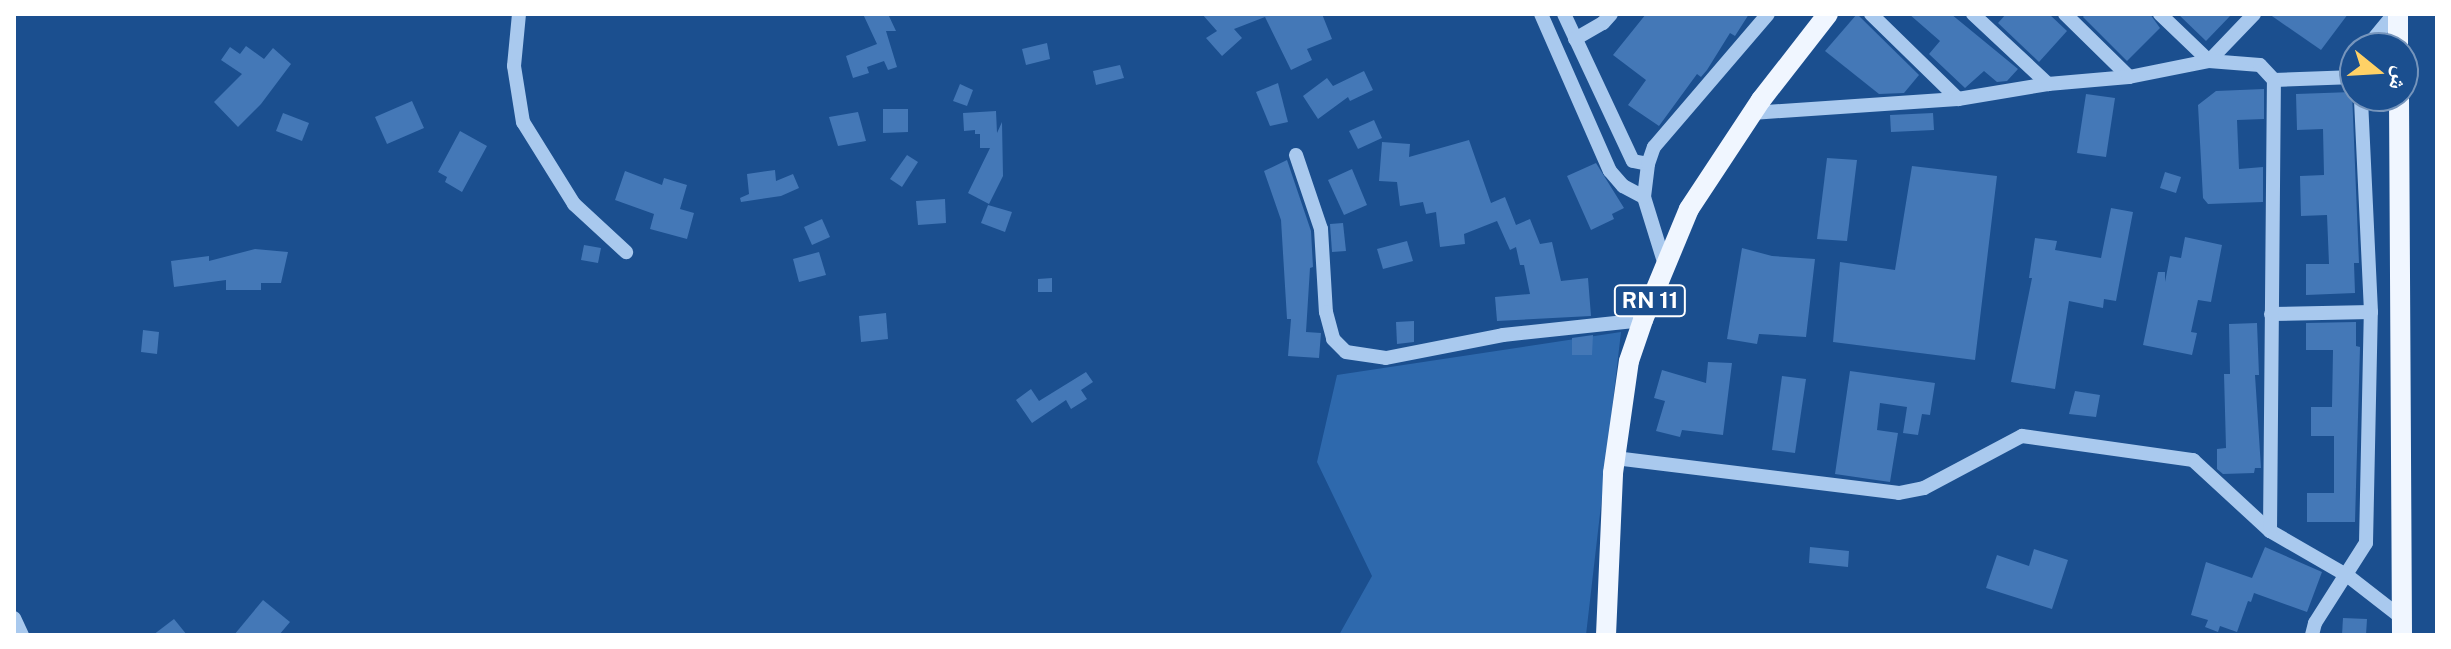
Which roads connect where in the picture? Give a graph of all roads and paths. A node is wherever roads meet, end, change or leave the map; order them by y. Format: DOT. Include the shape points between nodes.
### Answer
graph roads {
  1 [pos="519,14"];
  2 [pos="1541,14"];
  3 [pos="1564,14"];
  4 [pos="1611,14"];
  5 [pos="1768,14"];
  6 [pos="1828,14"];
  7 [pos="1871,14"];
  8 [pos="1973,14"];
  9 [pos="2065,14"];
  10 [pos="2160,14"];
  11 [pos="2254,14"];
  12 [pos="2396,14"];
  13 [pos="2380,32"];
  14 [pos="1575,39"];
  15 [pos="2209,61"];
  16 [pos="2129,77"];
  17 [pos="2339,78"];
  18 [pos="2274,80"];
  19 [pos="2048,84"];
  20 [pos="1958,99"];
  21 [pos="2362,112"];
  22 [pos="2399,112"];
  23 [pos="1752,113"];
  24 [pos="1296,155"];
  25 [pos="1648,164"];
  26 [pos="1623,186"];
  27 [pos="1644,197"];
  28 [pos="626,252"];
  29 [pos="1665,265"];
  30 [pos="2371,312"];
  31 [pos="2271,314"];
  32 [pos="1643,320"];
  33 [pos="1615,458"];
  34 [pos="2270,531"];
  35 [pos="2348,576"];
  36 [pos="14,618"];
  37 [pos="2402,626"];
  38 [pos="22,635"];
  39 [pos="1606,635"];
  40 [pos="2312,635"];
  1 -- 28 [label="street" via="514,66 523,122 574,204"];
  2 -- 26 [label="street" via="1610,171"];
  3 -- 14 [label="street"];
  4 -- 14 [label="street"];
  5 -- 25 [label="street" via="1654,147"];
  6 -- 23 [label="main road, RN 11"];
  7 -- 20 [label="street"];
  8 -- 19 [label="street"];
  9 -- 16 [label="street"];
  10 -- 15 [label="street"];
  11 -- 15 [label="street"];
  12 -- 13 [label="street"];
  14 -- 25 [label="street" via="1633,161"];
  15 -- 16 [label="street"];
  15 -- 18 [label="street" via="2260,65"];
  16 -- 19 [label="street"];
  17 -- 18 [label="street"];
  18 -- 31 [label="street"];
  19 -- 20 [label="street"];
  20 -- 23 [label="street"];
  21 -- 30 [label="street"];
  22 -- 37 [label="main road"];
  23 -- 29 [label="main road, RN 11" via="1689,209"];
  24 -- 32 [label="street" via="1321,229 1326,312 1333,339 1346,352 1386,358 1503,335"];
  25 -- 26 [label="street"];
  25 -- 27 [label="street"];
  26 -- 27 [label="street"];
  27 -- 29 [label="street"];
  29 -- 32 [label="main road, RN 11"];
  30 -- 31 [label="street"];
  30 -- 35 [label="street" via="2366,543"];
  31 -- 34 [label="street"];
  32 -- 33 [label="main road, RN 11" via="1629,361"];
  33 -- 34 [label="street" via="1899,493 1924,488 2022,436 2040,437 2193,460"];
  33 -- 39 [label="main road, RN 11"];
  34 -- 35 [label="street"];
  35 -- 37 [label="street"];
  35 -- 40 [label="street"];
  36 -- 38 [label="street"];
}
